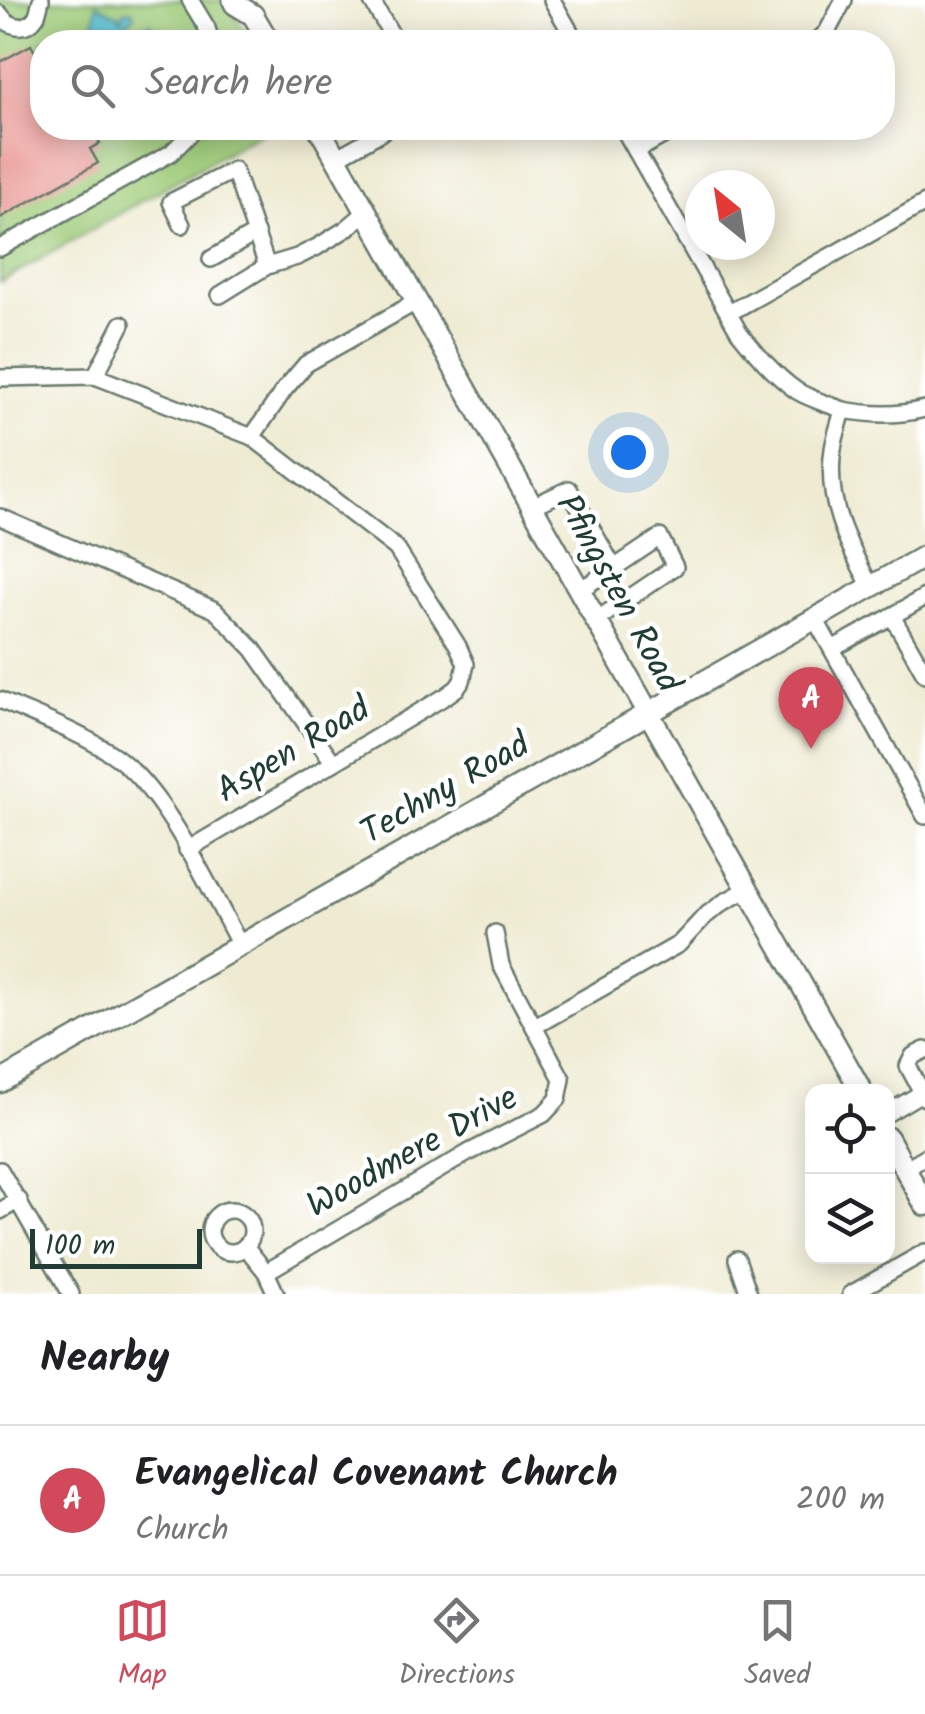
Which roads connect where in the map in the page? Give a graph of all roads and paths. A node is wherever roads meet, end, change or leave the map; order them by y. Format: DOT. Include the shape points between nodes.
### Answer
graph roads {
  1 [pos="41,0"];
  2 [pos="190,0"];
  3 [pos="232,0"];
  4 [pos="371,0"];
  5 [pos="552,0"];
  6 [pos="844,0"];
  7 [pos="254,8"];
  8 [pos="0,14"];
  9 [pos="208,30"];
  10 [pos="389,30"];
  11 [pos="569,30"];
  12 [pos="828,30"];
  13 [pos="184,140"];
  14 [pos="326,140"];
  15 [pos="368,140"];
  16 [pos="630,140"];
  17 [pos="655,140"];
  18 [pos="636,150"];
  19 [pos="336,158"];
  20 [pos="925,203"];
  21 [pos="366,212"];
  22 [pos="182,225"];
  23 [pos="256,232"];
  24 [pos="0,248"];
  25 [pos="211,259"];
  26 [pos="267,266"];
  27 [pos="220,294"];
  28 [pos="416,302"];
  29 [pos="729,313"];
  30 [pos="122,324"];
  31 [pos="95,376"];
  32 [pos="0,378"];
  33 [pos="925,409"];
  34 [pos="843,410"];
  35 [pos="252,437"];
  36 [pos="531,506"];
  37 [pos="0,517"];
  38 [pos="925,556"];
  39 [pos="614,568"];
  40 [pos="871,587"];
  41 [pos="578,591"];
  42 [pos="925,597"];
  43 [pos="892,616"];
  44 [pos="815,619"];
  45 [pos="595,621"];
  46 [pos="832,649"];
  47 [pos="925,674"];
  48 [pos="0,700"];
  49 [pos="646,713"];
  50 [pos="333,762"];
  51 [pos="925,816"];
  52 [pos="187,850"];
  53 [pos="748,889"];
  54 [pos="495,934"];
  55 [pos="240,945"];
  56 [pos="536,1026"];
  57 [pos="925,1050"];
  58 [pos="0,1082"];
  59 [pos="858,1084"];
  60 [pos="924,1094"];
  61 [pos="895,1109"];
  62 [pos="895,1151"];
  63 [pos="925,1157"];
  64 [pos="905,1169"];
  65 [pos="0,1170"];
  66 [pos="19,1200"];
  67 [pos="925,1205"];
  68 [pos="0,1211"];
  69 [pos="246,1246"];
  70 [pos="925,1252"];
  71 [pos="736,1259"];
  72 [pos="266,1272"];
  73 [pos="71,1294"];
  74 [pos="276,1294"];
  75 [pos="749,1294"];
  76 [pos="851,1294"];
  1 -- 8 [label="street" via="37,16 24,25 5,22"];
  2 -- 9 [label="street"];
  3 -- 7 [label="main road"];
  4 -- 10 [label="street"];
  5 -- 11 [label="street"];
  6 -- 12 [label="street"];
  13 -- 24 [label="street"];
  14 -- 19 [label="main road, Pfingsten Road"];
  15 -- 19 [label="street"];
  16 -- 18 [label="street"];
  17 -- 18 [label="street"];
  18 -- 29 [label="street"];
  19 -- 21 [label="main road, Pfingsten Road"];
  20 -- 29 [label="street"];
  21 -- 26 [label="street" via="317,247"];
  21 -- 28 [label="main road, Pfingsten Road"];
  22 -- 23 [label="street" via="171,202 234,170"];
  23 -- 25 [label="street"];
  23 -- 26 [label="street"];
  26 -- 27 [label="street"];
  28 -- 35 [label="street" via="306,364"];
  28 -- 36 [label="main road, Pfingsten Road"];
  29 -- 34 [label="street" via="773,371 799,392"];
  30 -- 31 [label="street"];
  31 -- 32 [label="street"];
  31 -- 35 [label="street"];
  33 -- 34 [label="street" via="878,416"];
  34 -- 40 [label="street" via="831,486 844,535"];
  35 -- 50 [label="street, Aspen Road" via="396,548 466,664 457,688"];
  36 -- 39 [label="street" via="569,489"];
  36 -- 41 [label="main road, Pfingsten Road"];
  37 -- 50 [label="street" via="215,610 253,649"];
  38 -- 40 [label="main road, Techny Road"];
  39 -- 41 [label="street"];
  39 -- 45 [label="street" via="660,537 675,567"];
  40 -- 44 [label="main road, Techny Road"];
  41 -- 45 [label="main road, Pfingsten Road"];
  42 -- 43 [label="street"];
  43 -- 46 [label="street"];
  43 -- 47 [label="street"];
  44 -- 46 [label="street"];
  44 -- 49 [label="main road, Techny Road"];
  45 -- 49 [label="main road, Pfingsten Road"];
  46 -- 51 [label="street"];
  48 -- 52 [label="street" via="83,738 132,770"];
  49 -- 53 [label="main road, Pfingsten Road"];
  49 -- 55 [label="main road, Techny Road"];
  50 -- 52 [label="street, Aspen Road"];
  52 -- 55 [label="street"];
  53 -- 56 [label="street" via="705,916 679,944"];
  53 -- 59 [label="main road, Pfingsten Road"];
  54 -- 56 [label="street" via="501,965"];
  55 -- 58 [label="main road, Techny Road"];
  56 -- 72 [label="street, Woodmere Drive" via="562,1079 558,1099 544,1114"];
  57 -- 60 [label="street" via="908,1066"];
  60 -- 61 [label="street"];
  62 -- 64 [label="main road"];
  63 -- 64 [label="street"];
  64 -- 67 [label="main road"];
  65 -- 66 [label="street"];
  66 -- 68 [label="street"];
  66 -- 73 [label="street"];
  69 -- 72 [label="street"];
  70 -- 76 [label="street"];
  71 -- 75 [label="street"];
  72 -- 74 [label="street"];
}
